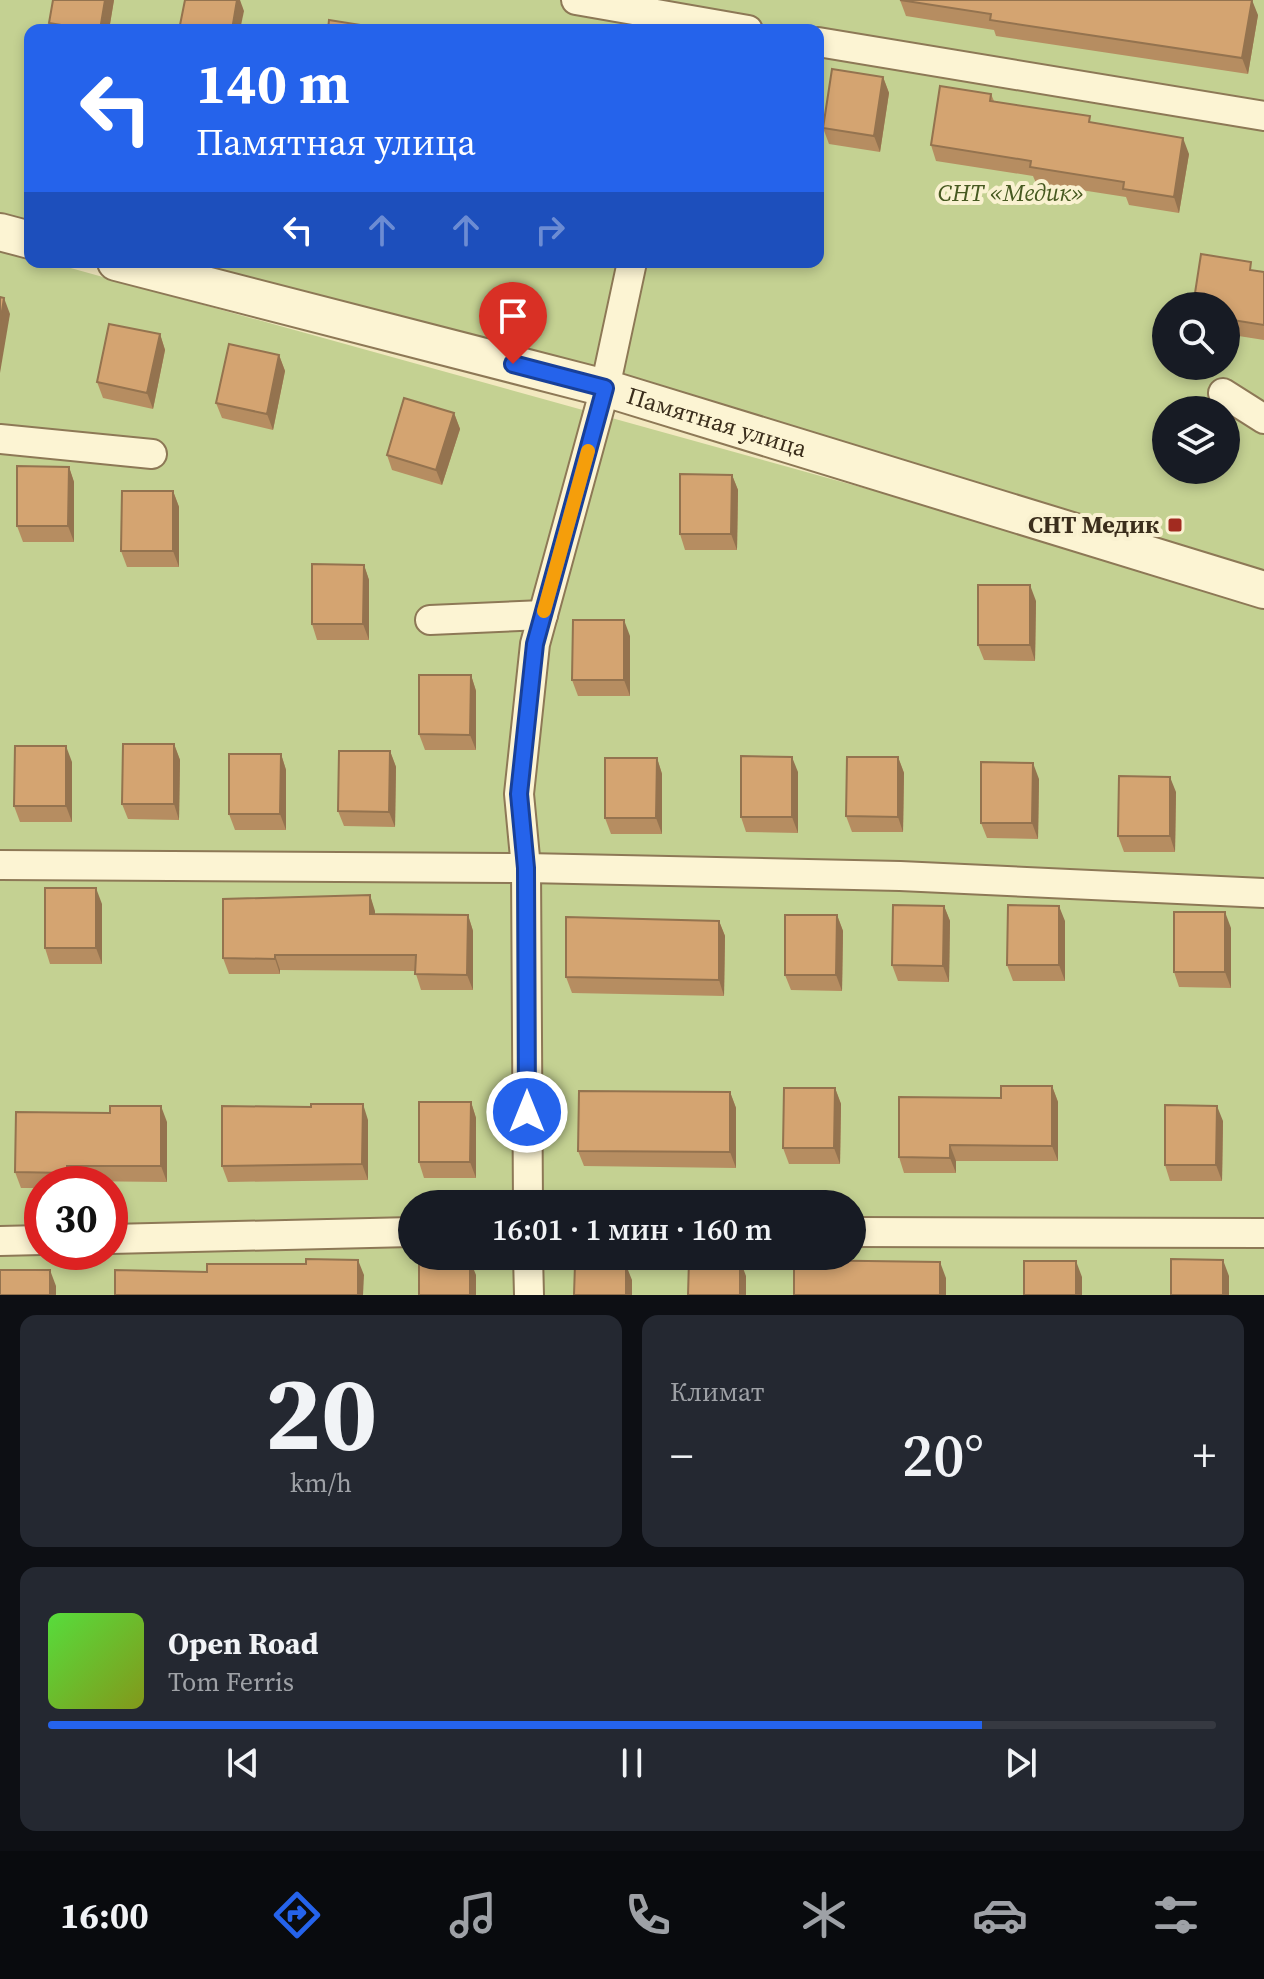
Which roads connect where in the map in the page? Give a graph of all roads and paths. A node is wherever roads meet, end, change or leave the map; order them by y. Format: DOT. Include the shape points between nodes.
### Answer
graph roads {
  1 [pos="576,0"];
  2 [pos="684,16"];
  3 [pos="721,24"];
  4 [pos="824,43"];
  5 [pos="1264,116"];
  6 [pos="0,232"];
  7 [pos="24,238"];
  8 [pos="139,268"];
  9 [pos="631,268"];
  10 [pos="605,388"];
  11 [pos="1223,393"];
  12 [pos="1264,419"];
  13 [pos="0,439"];
  14 [pos="152,454"];
  15 [pos="1264,590"];
  16 [pos="543,615"];
  17 [pos="430,620"];
  18 [pos="0,865"];
  19 [pos="526,868"];
  20 [pos="1264,893"];
  21 [pos="528,1190"];
  22 [pos="398,1232"];
  23 [pos="866,1232"];
  24 [pos="1264,1233"];
  25 [pos="128,1239"];
  26 [pos="24,1240"];
  27 [pos="0,1241"];
  28 [pos="528,1270"];
  29 [pos="529,1295"];
  1 -- 2 [label="street"];
  2 -- 3 [label="street"];
  4 -- 5 [label="street"];
  6 -- 7 [label="street"];
  8 -- 10 [label="street, Памятная улица"];
  9 -- 10 [label="street"];
  10 -- 15 [label="street, Памятная улица"];
  10 -- 16 [label="street"];
  11 -- 12 [label="street"];
  13 -- 14 [label="street"];
  16 -- 17 [label="street"];
  16 -- 19 [label="street" via="535,644 519,794"];
  18 -- 19 [label="street"];
  19 -- 20 [label="street" via="900,876"];
  19 -- 21 [label="street"];
  22 -- 25 [label="street"];
  23 -- 24 [label="street"];
  26 -- 27 [label="street"];
  28 -- 29 [label="street"];
}
